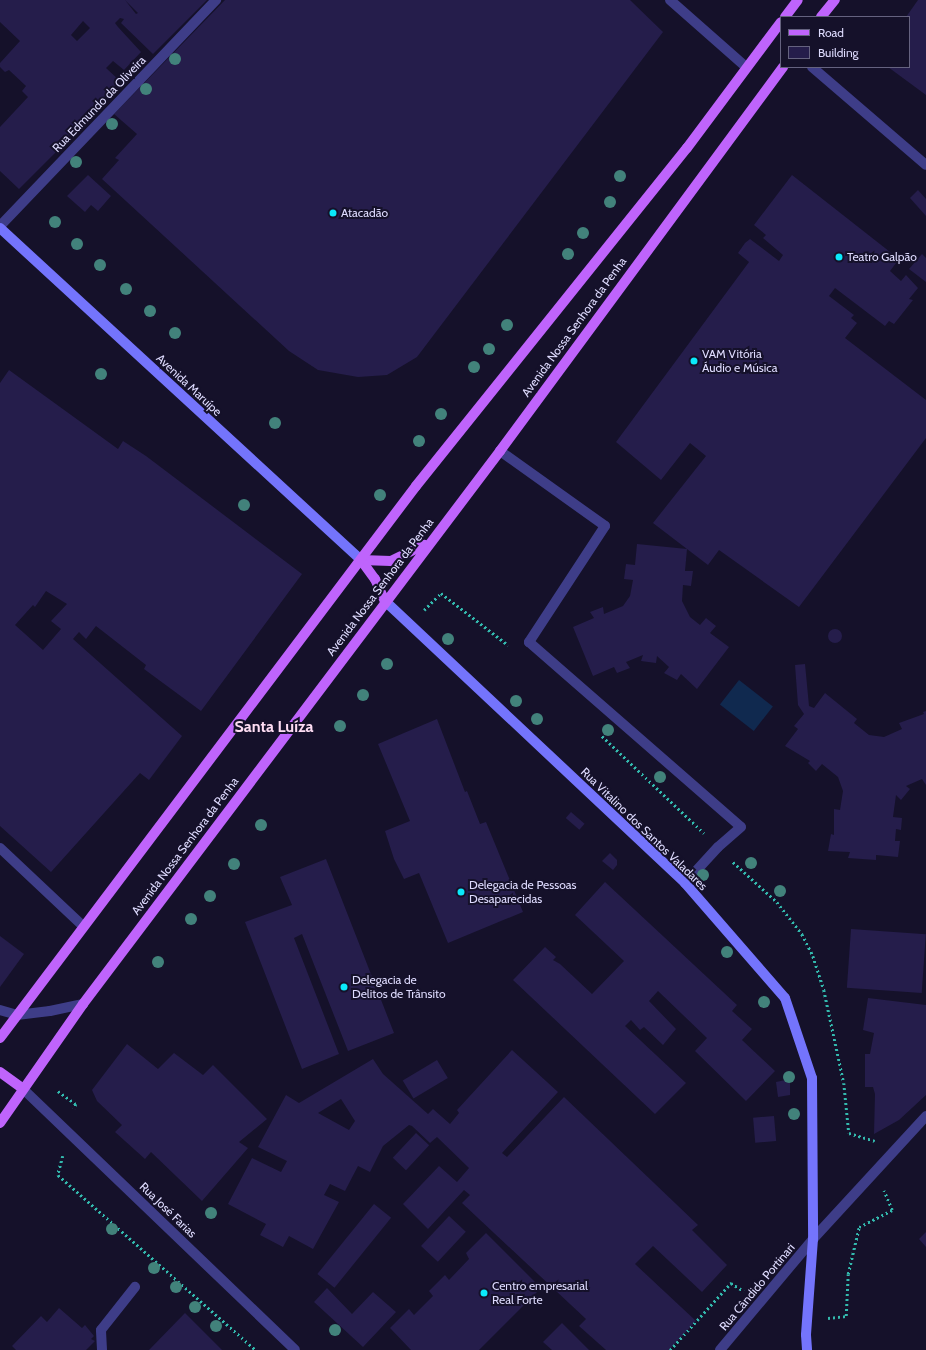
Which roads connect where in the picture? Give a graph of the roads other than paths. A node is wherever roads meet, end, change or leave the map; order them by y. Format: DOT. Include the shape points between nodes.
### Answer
graph roads {
  1 [pos="216,0"];
  2 [pos="670,0"];
  3 [pos="798,0"];
  4 [pos="835,0"];
  5 [pos="786,16"];
  6 [pos="822,16"];
  7 [pos="780,23"];
  8 [pos="746,67"];
  9 [pos="782,68"];
  10 [pos="813,68"];
  11 [pos="926,165"];
  12 [pos="0,227"];
  13 [pos="500,451"];
  14 [pos="431,541"];
  15 [pos="361,560"];
  16 [pos="385,601"];
  17 [pos="0,848"];
  18 [pos="685,883"];
  19 [pos="83,926"];
  20 [pos="83,1004"];
  21 [pos="0,1010"];
  22 [pos="17,1015"];
  23 [pos="0,1038"];
  24 [pos="0,1072"];
  25 [pos="22,1088"];
  26 [pos="926,1116"];
  27 [pos="0,1123"];
  28 [pos="813,1239"];
  29 [pos="135,1287"];
  30 [pos="102,1350"];
  31 [pos="295,1350"];
  32 [pos="720,1350"];
  33 [pos="808,1350"];
  1 -- 12 [label="street, Rua Edmundo da Oliveira"];
  2 -- 8 [label="street"];
  3 -- 5 [label="main road"];
  4 -- 6 [label="main road"];
  7 -- 8 [label="main road, Avenida Nossa Senhora da Penha"];
  8 -- 15 [label="main road, Avenida Nossa Senhora da Penha" via="687,148 484,399"];
  9 -- 13 [label="main road, Avenida Nossa Senhora da Penha"];
  10 -- 11 [label="street"];
  12 -- 15 [label="street, Avenida Maruípe"];
  13 -- 14 [label="main road, Avenida Nossa Senhora da Penha"];
  13 -- 18 [label="street" via="605,526 530,642 741,827 718,847"];
  14 -- 15 [label="main road" via="405,556 391,560"];
  14 -- 16 [label="main road, Avenida Nossa Senhora da Penha"];
  15 -- 16 [label="main road" via="375,579"];
  15 -- 19 [label="main road, Avenida Nossa Senhora da Penha"];
  16 -- 18 [label="street, Rua Vitalino dos Santos Valadares"];
  16 -- 20 [label="main road, Avenida Nossa Senhora da Penha"];
  17 -- 19 [label="street"];
  18 -- 28 [label="street, Rua Vitalino dos Santos Valadares" via="785,998 812,1078"];
  19 -- 22 [label="main road, Avenida Nossa Senhora da Penha"];
  20 -- 22 [label="street"];
  20 -- 25 [label="main road, Avenida Nossa Senhora da Penha"];
  21 -- 22 [label="street"];
  22 -- 23 [label="main road, Avenida Nossa Senhora da Penha"];
  24 -- 25 [label="main road"];
  25 -- 27 [label="main road, Avenida Nossa Senhora da Penha"];
  25 -- 31 [label="street, Rua José Farias"];
  26 -- 28 [label="street"];
  28 -- 32 [label="street, Rua Cândido Portinari"];
  28 -- 33 [label="street, Rua Vitalino dos Santos Valadares" via="807,1320"];
  29 -- 30 [label="street" via="101,1330"];
}
